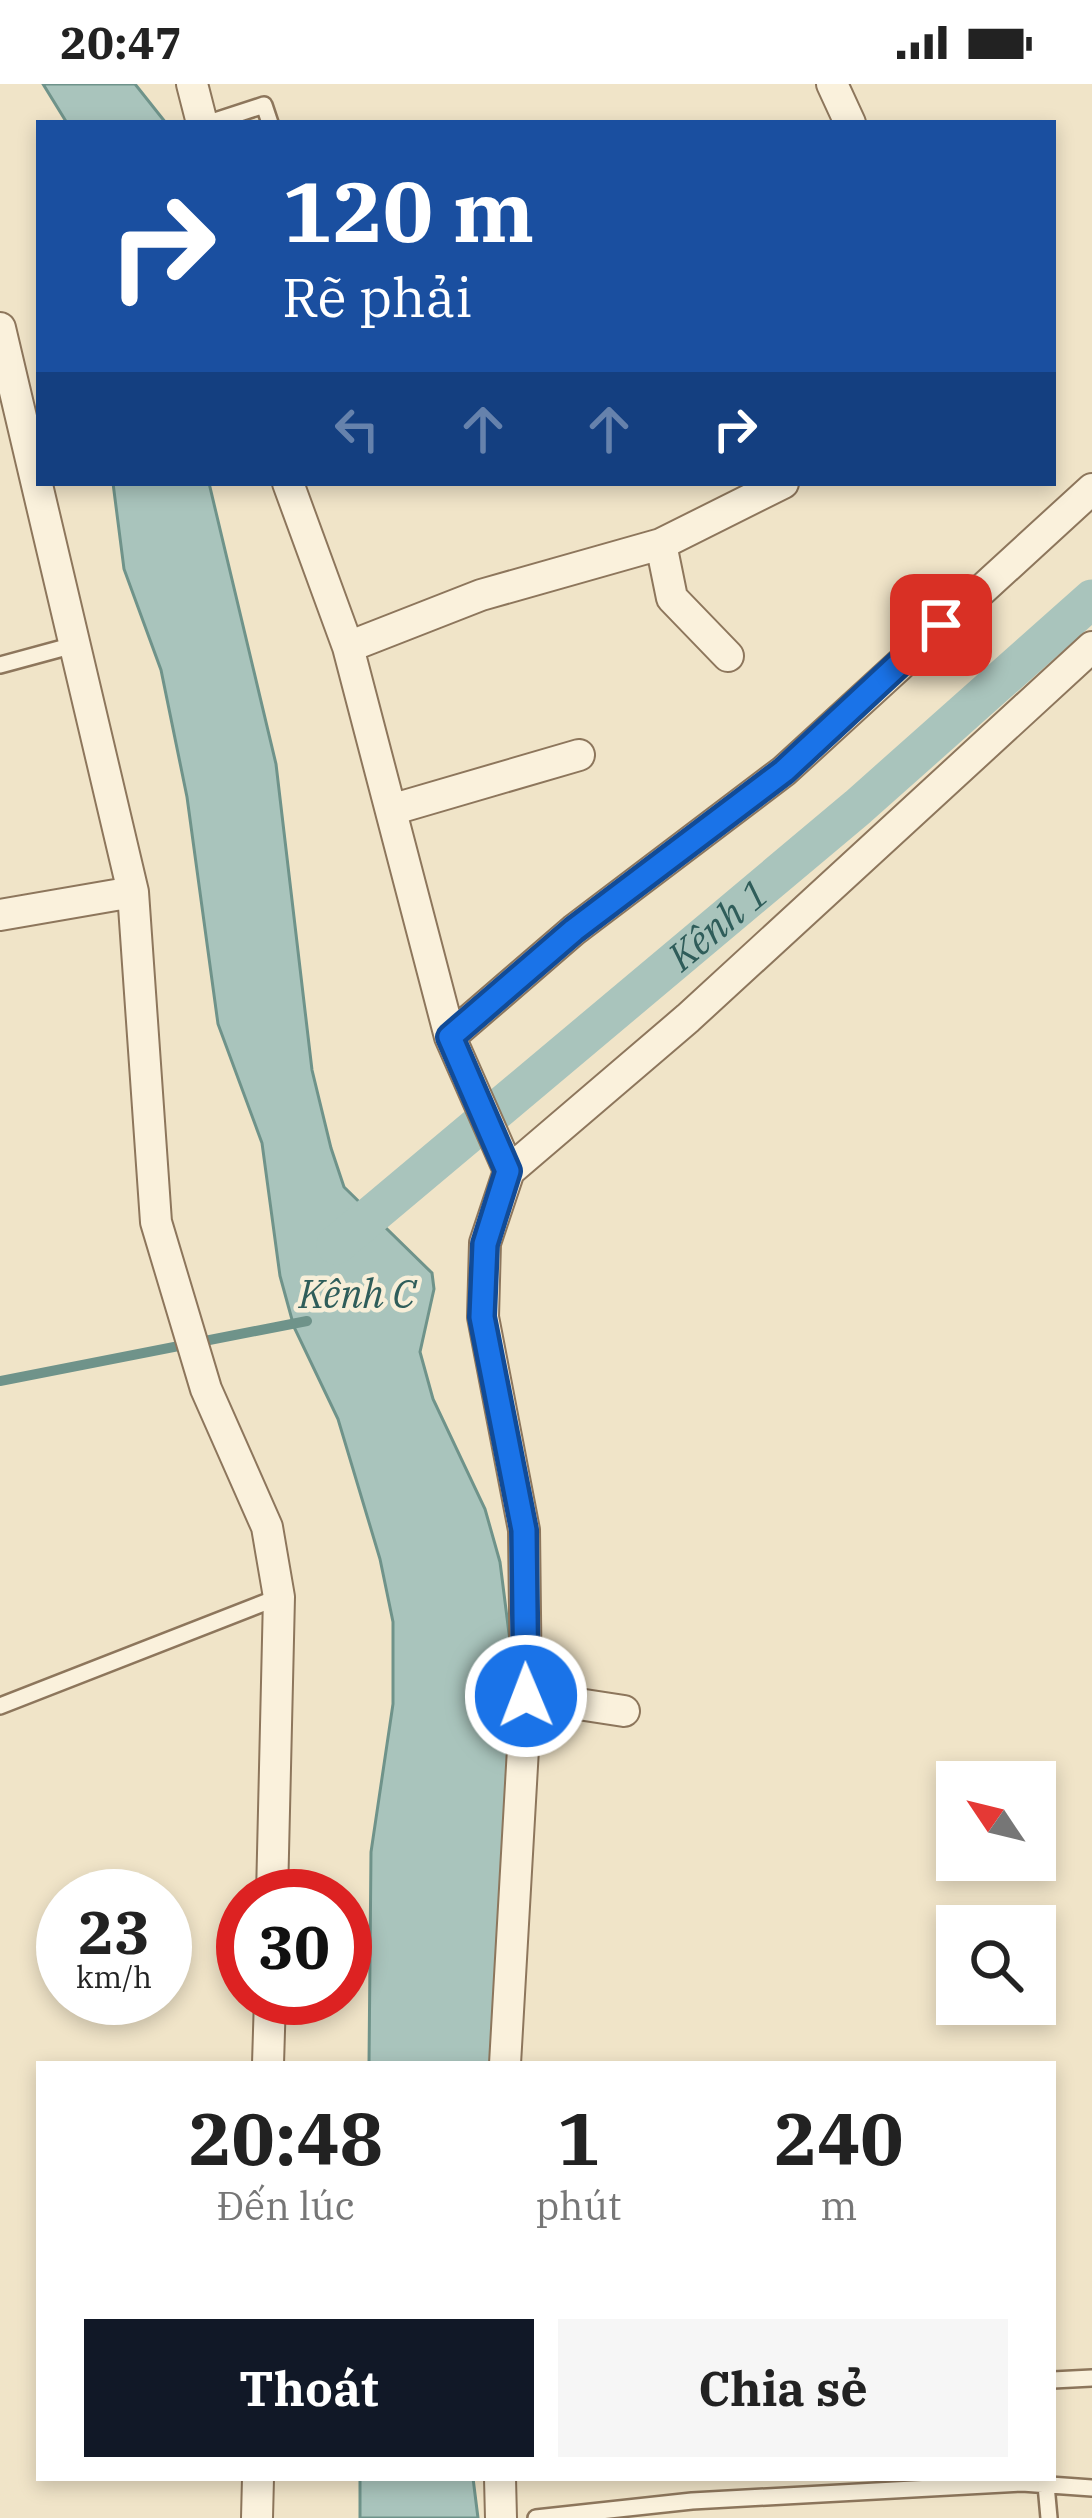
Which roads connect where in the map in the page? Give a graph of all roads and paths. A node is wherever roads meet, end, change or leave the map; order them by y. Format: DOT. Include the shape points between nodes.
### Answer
graph roads {
  1 [pos="192,84"];
  2 [pos="832,84"];
  3 [pos="204,120"];
  4 [pos="215,120"];
  5 [pos="269,120"];
  6 [pos="849,120"];
  7 [pos="0,328"];
  8 [pos="36,482"];
  9 [pos="37,486"];
  10 [pos="289,486"];
  11 [pos="777,486"];
  12 [pos="1092,489"];
  13 [pos="661,544"];
  14 [pos="74,645"];
  15 [pos="348,647"];
  16 [pos="1092,647"];
  17 [pos="728,656"];
  18 [pos="0,665"];
  19 [pos="579,755"];
  20 [pos="394,809"];
  21 [pos="133,892"];
  22 [pos="0,915"];
  23 [pos="450,1037"];
  24 [pos="508,1171"];
  25 [pos="279,1597"];
  26 [pos="526,1696"];
  27 [pos="0,1706"];
  28 [pos="624,1711"];
  29 [pos="273,1869"];
  30 [pos="269,2025"];
  31 [pos="268,2061"];
  32 [pos="505,2061"];
  33 [pos="1092,2378"];
  34 [pos="1056,2380"];
  35 [pos="258,2481"];
  36 [pos="500,2481"];
  37 [pos="1046,2485"];
  38 [pos="1092,2488"];
  39 [pos="257,2518"];
  40 [pos="501,2518"];
  41 [pos="536,2518"];
  42 [pos="1049,2518"];
  1 -- 3 [label="street"];
  2 -- 6 [label="street"];
  4 -- 5 [label="lane" via="264,105"];
  7 -- 8 [label="street"];
  9 -- 14 [label="street"];
  10 -- 15 [label="street"];
  11 -- 13 [label="street"];
  12 -- 23 [label="street" via="784,771 574,930"];
  13 -- 15 [label="street" via="481,595"];
  13 -- 17 [label="street" via="672,598"];
  14 -- 18 [label="lane"];
  14 -- 21 [label="street"];
  15 -- 20 [label="street"];
  16 -- 24 [label="street" via="688,1018"];
  19 -- 20 [label="street"];
  20 -- 23 [label="street"];
  21 -- 22 [label="street"];
  21 -- 25 [label="street" via="156,1222 206,1389 267,1527"];
  23 -- 24 [label="street"];
  24 -- 26 [label="street" via="485,1244 482,1317 524,1530"];
  25 -- 27 [label="lane"];
  25 -- 29 [label="street"];
  26 -- 28 [label="street"];
  26 -- 32 [label="street"];
  30 -- 31 [label="street"];
  33 -- 34 [label="lane"];
  35 -- 39 [label="street"];
  36 -- 40 [label="street"];
  37 -- 38 [label="lane"];
  37 -- 41 [label="lane" via="692,2501"];
  37 -- 42 [label="lane"];
}
